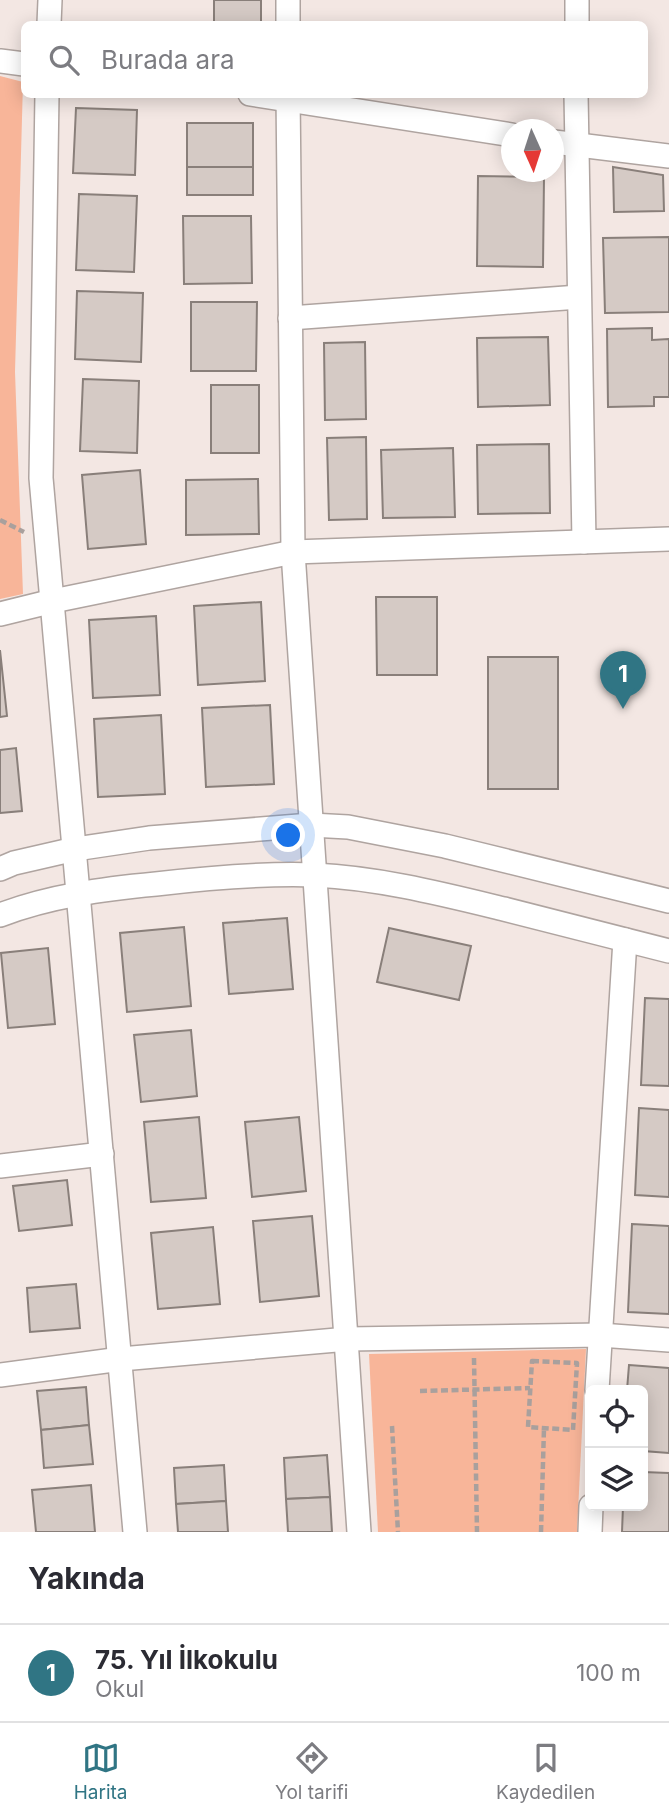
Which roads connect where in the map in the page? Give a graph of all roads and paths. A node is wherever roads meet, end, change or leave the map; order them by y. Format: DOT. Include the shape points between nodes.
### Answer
graph roads {
  1 [pos="50,0"];
  2 [pos="288,0"];
  3 [pos="577,0"];
  4 [pos="49,21"];
  5 [pos="288,21"];
  6 [pos="577,21"];
  7 [pos="0,61"];
  8 [pos="21,64"];
  9 [pos="47,98"];
  10 [pos="288,98"];
  11 [pos="294,98"];
  12 [pos="575,98"];
  13 [pos="501,133"];
  14 [pos="565,144"];
  15 [pos="669,156"];
  16 [pos="579,297"];
  17 [pos="290,318"];
  18 [pos="669,538"];
  19 [pos="584,542"];
  20 [pos="293,552"];
  21 [pos="53,601"];
  22 [pos="0,614"];
  23 [pos="311,825"];
  24 [pos="75,849"];
  25 [pos="0,869"];
  26 [pos="315,875"];
  27 [pos="78,893"];
  28 [pos="669,901"];
  29 [pos="0,915"];
  30 [pos="625,940"];
  31 [pos="669,951"];
  32 [pos="102,1154"];
  33 [pos="0,1166"];
  34 [pos="600,1335"];
  35 [pos="474,1337"];
  36 [pos="348,1339"];
  37 [pos="669,1340"];
  38 [pos="121,1359"];
  39 [pos="0,1375"];
  40 [pos="597,1385"];
  41 [pos="530,1388"];
  42 [pos="475,1390"];
  43 [pos="420,1391"];
  44 [pos="392,1426"];
  45 [pos="544,1428"];
  46 [pos="592,1511"];
  47 [pos="135,1532"];
  48 [pos="359,1532"];
  49 [pos="398,1532"];
  50 [pos="477,1532"];
  51 [pos="541,1532"];
  52 [pos="590,1532"];
  1 -- 4 [label="street"];
  2 -- 5 [label="street"];
  3 -- 6 [label="street"];
  7 -- 8 [label="street"];
  9 -- 21 [label="street" via="41,478"];
  10 -- 17 [label="street"];
  11 -- 13 [label="street"];
  12 -- 14 [label="street"];
  14 -- 15 [label="street"];
  14 -- 16 [label="street"];
  16 -- 17 [label="street"];
  16 -- 19 [label="street"];
  17 -- 20 [label="street"];
  18 -- 19 [label="street"];
  19 -- 20 [label="street"];
  20 -- 21 [label="street"];
  20 -- 23 [label="street"];
  21 -- 22 [label="street"];
  21 -- 24 [label="street"];
  23 -- 24 [label="street"];
  23 -- 26 [label="street"];
  23 -- 28 [label="street" via="420,841"];
  24 -- 25 [label="street"];
  24 -- 27 [label="street"];
  26 -- 27 [label="street" via="203,879"];
  26 -- 30 [label="street" via="443,894"];
  26 -- 36 [label="street"];
  27 -- 29 [label="street"];
  27 -- 32 [label="street"];
  30 -- 31 [label="street"];
  30 -- 34 [label="street"];
  32 -- 33 [label="street"];
  32 -- 38 [label="street"];
  34 -- 35 [label="street"];
  34 -- 37 [label="street"];
  34 -- 40 [label="street"];
  35 -- 36 [label="street"];
  35 -- 42 [label="path"];
  36 -- 38 [label="street"];
  36 -- 48 [label="street"];
  38 -- 39 [label="street"];
  38 -- 47 [label="street"];
  41 -- 42 [label="path"];
  41 -- 45 [label="path" via="528,1427"];
  41 -- 45 [label="path" via="531,1361 577,1363 573,1430"];
  42 -- 43 [label="path"];
  42 -- 50 [label="path"];
  44 -- 49 [label="path"];
  45 -- 51 [label="path"];
  46 -- 52 [label="street"];
}
